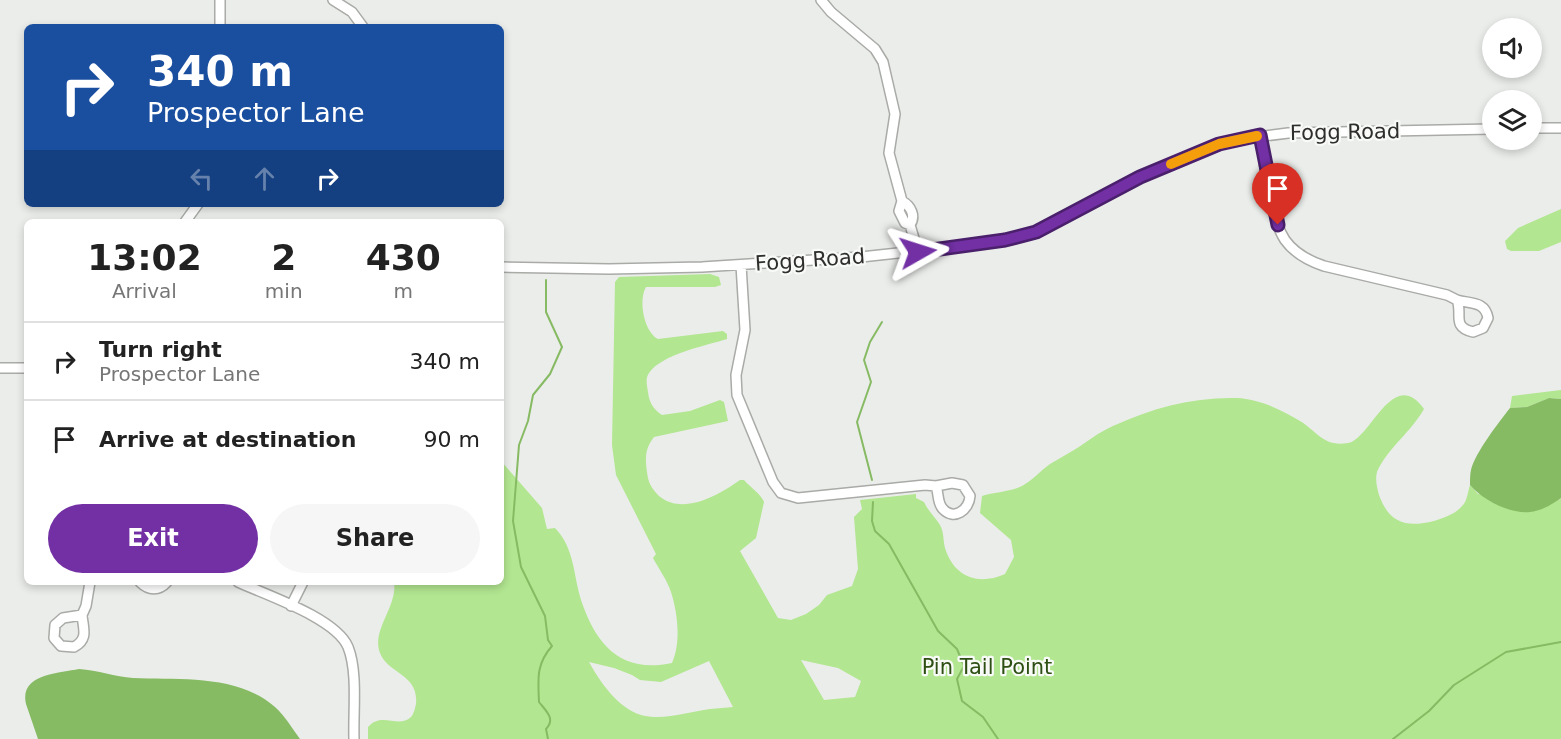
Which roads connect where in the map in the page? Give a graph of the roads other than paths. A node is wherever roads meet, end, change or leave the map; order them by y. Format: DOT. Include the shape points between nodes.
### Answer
graph roads {
  1 [pos="220,0"];
  2 [pos="333,0"];
  3 [pos="821,0"];
  4 [pos="220,24"];
  5 [pos="361,24"];
  6 [pos="1542,128"];
  7 [pos="1561,128"];
  8 [pos="1482,129"];
  9 [pos="1260,135"];
  10 [pos="918,252"];
  11 [pos="741,265"];
  12 [pos="504,267"];
  13 [pos="1458,300"];
  14 [pos="0,368"];
  15 [pos="24,368"];
  16 [pos="936,486"];
  17 [pos="90,585"];
  18 [pos="144,585"];
  19 [pos="164,585"];
  20 [pos="245,585"];
  21 [pos="302,585"];
  22 [pos="291,606"];
  23 [pos="82,615"];
  24 [pos="354,739"];
  1 -- 4 [label="street"];
  2 -- 5 [label="street" via="352,12"];
  3 -- 10 [label="street" via="875,49 883,62 895,114 890,153 902,201 899,211 910,225"];
  6 -- 7 [label="street"];
  8 -- 9 [label="street, Fogg Road"];
  9 -- 10 [label="street, Fogg Road" via="1219,144 1167,165 1036,232"];
  9 -- 13 [label="street" via="1276,220 1282,236 1294,250 1324,266"];
  10 -- 11 [label="street, Fogg Road"];
  11 -- 12 [label="street, Fogg Road" via="628,269"];
  11 -- 16 [label="street" via="745,330 736,389 764,464 778,489 798,498"];
  14 -- 15 [label="street"];
  17 -- 23 [label="street"];
  18 -- 19 [label="street" via="153,589"];
  20 -- 22 [label="street"];
  21 -- 22 [label="street"];
  22 -- 24 [label="street" via="325,622 348,646"];
}
